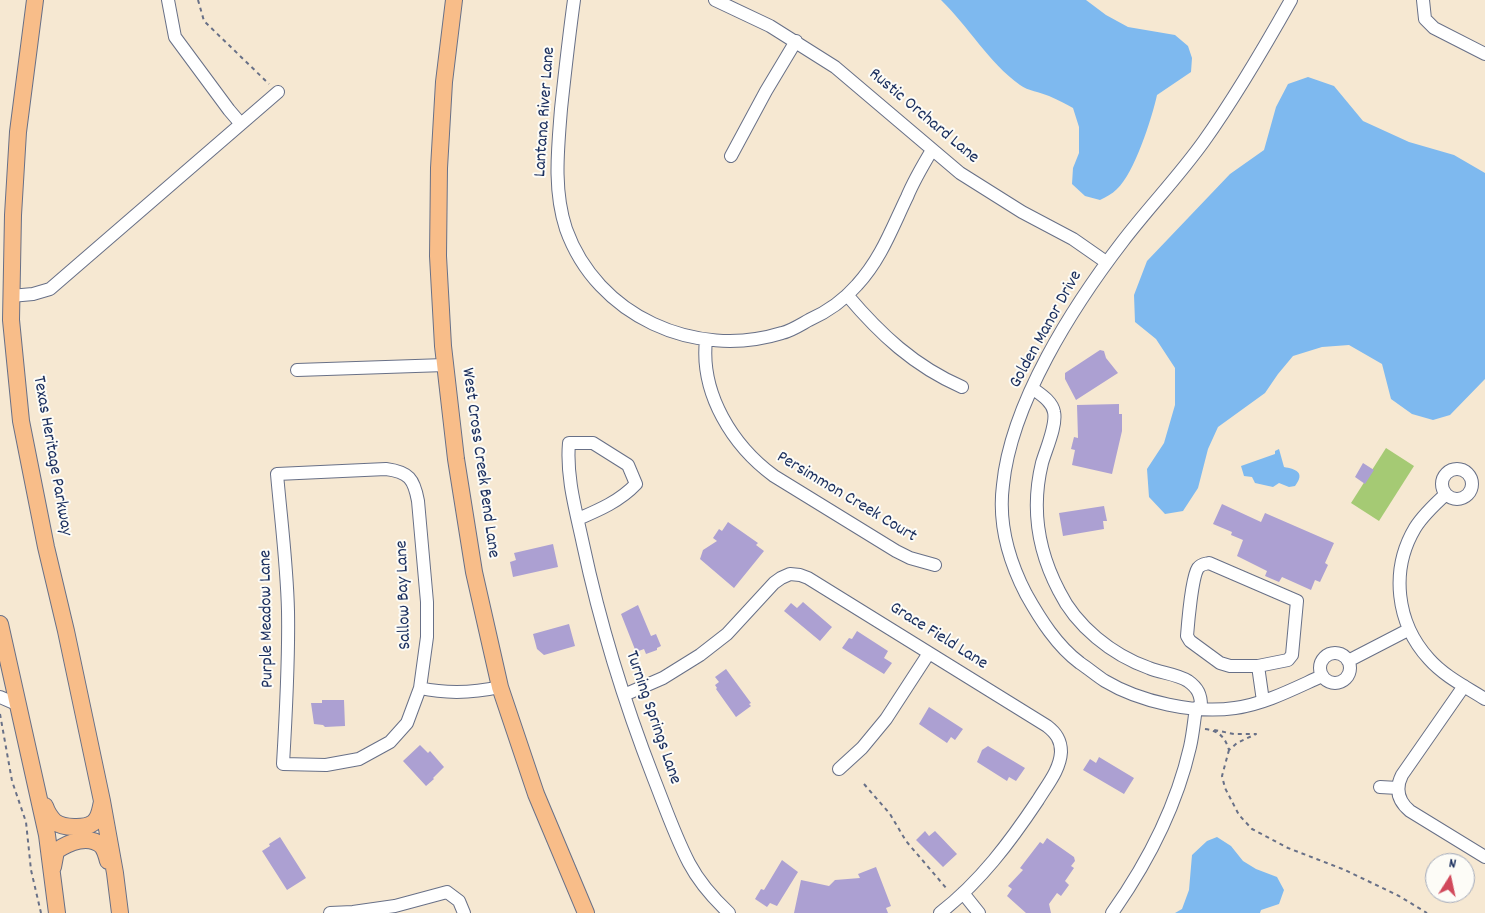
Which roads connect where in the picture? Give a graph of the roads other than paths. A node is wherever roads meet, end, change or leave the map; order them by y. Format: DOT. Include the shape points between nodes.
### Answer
graph roads {
  1 [pos="35,0"];
  2 [pos="168,0"];
  3 [pos="454,0"];
  4 [pos="574,0"];
  5 [pos="716,0"];
  6 [pos="1291,0"];
  7 [pos="1423,0"];
  8 [pos="796,41"];
  9 [pos="1485,54"];
  10 [pos="278,92"];
  11 [pos="241,124"];
  12 [pos="932,150"];
  13 [pos="731,156"];
  14 [pos="1106,262"];
  15 [pos="847,295"];
  16 [pos="11,296"];
  17 [pos="706,340"];
  18 [pos="445,365"];
  19 [pos="297,370"];
  20 [pos="962,387"];
  21 [pos="1032,388"];
  22 [pos="277,474"];
  23 [pos="1446,494"];
  24 [pos="578,519"];
  25 [pos="935,565"];
  26 [pos="1408,630"];
  27 [pos="1,635"];
  28 [pos="929,653"];
  29 [pos="1348,660"];
  30 [pos="1258,666"];
  31 [pos="1322,676"];
  32 [pos="1464,686"];
  33 [pos="500,687"];
  34 [pos="420,688"];
  35 [pos="624,695"];
  36 [pos="0,697"];
  37 [pos="1485,699"];
  38 [pos="1263,701"];
  39 [pos="19,708"];
  40 [pos="1196,708"];
  41 [pos="282,764"];
  42 [pos="839,769"];
  43 [pos="35,778"];
  44 [pos="1380,787"];
  45 [pos="1398,788"];
  46 [pos="102,801"];
  47 [pos="1485,857"];
  48 [pos="52,871"];
  49 [pos="116,880"];
  50 [pos="963,893"];
  51 [pos="945,912"];
  52 [pos="57,913"];
  53 [pos="120,913"];
  54 [pos="330,913"];
  55 [pos="464,913"];
  56 [pos="586,913"];
  57 [pos="729,913"];
  58 [pos="979,913"];
  59 [pos="1112,913"];
  1 -- 16 [label="main road, Texas Heritage Parkway" via="18,132"];
  2 -- 11 [label="street" via="175,37"];
  3 -- 18 [label="main road, West Cross Creek Bend Lane" via="444,82 439,168 438,256"];
  4 -- 17 [label="street, Lantana River Lane" via="562,94 557,175 566,229 578,253 606,293 622,306 658,326"];
  5 -- 8 [label="street, Rustic Orchard Lane"];
  6 -- 14 [label="street, Golden Manor Drive" via="1256,63 1203,142"];
  7 -- 9 [label="street" via="1424,19 1434,28"];
  8 -- 12 [label="street, Rustic Orchard Lane" via="835,67"];
  8 -- 13 [label="street"];
  10 -- 11 [label="street"];
  11 -- 16 [label="street" via="50,289"];
  12 -- 14 [label="street, Rustic Orchard Lane" via="980,187 1073,239"];
  12 -- 15 [label="street, Lantana River Lane" via="883,250"];
  14 -- 21 [label="street, Golden Manor Drive" via="1057,340"];
  15 -- 17 [label="street, Lantana River Lane" via="819,316 783,333 743,341"];
  15 -- 20 [label="street" via="875,327 908,356 944,380"];
  16 -- 46 [label="main road, Texas Heritage Parkway" via="20,421"];
  17 -- 25 [label="street, Persimmon Creek Court" via="707,373 719,410 736,440 759,465 882,543 910,558"];
  18 -- 19 [label="street"];
  18 -- 33 [label="main road, West Cross Creek Bend Lane" via="474,572"];
  21 -- 40 [label="street" via="1053,406 1055,414 1036,494 1037,524 1049,572 1064,601 1098,640 1148,668 1186,680 1196,688 1201,698 1201,706"];
  21 -- 40 [label="street, Golden Manor Drive" via="1008,454 1002,486 1003,520 1018,579 1054,637 1076,660 1105,682 1166,705"];
  22 -- 34 [label="street, Sallow Bay Lane" via="386,469 398,470 410,477 418,501 427,602 427,637"];
  22 -- 41 [label="street, Purple Meadow Lane" via="288,611"];
  23 -- 26 [label="street" via="1420,521 1405,552 1400,592"];
  24 -- 24 [label="street, Turning Springs Lane" via="602,509 636,484 628,465 593,443 569,443 568,464"];
  24 -- 35 [label="street, Turning Springs Lane" via="600,618"];
  26 -- 29 [label="street"];
  26 -- 32 [label="street" via="1428,659"];
  27 -- 39 [label="main road"];
  28 -- 35 [label="street, Grace Field Lane" via="808,578 790,574 774,583 727,634 700,655 662,678"];
  28 -- 42 [label="street" via="886,719"];
  28 -- 50 [label="street, Grace Field Lane" via="1048,726 1060,742 1060,760 1053,776 1010,841"];
  29 -- 31 [label="street" via="1337,654 1327,656 1321,664"];
  29 -- 31 [label="street, Golden Manor Drive" via="1349,674 1343,680 1331,682"];
  30 -- 30 [label="street" via="1288,660 1292,656 1297,600 1209,563 1202,564 1197,569 1187,636 1220,663"];
  30 -- 38 [label="street"];
  31 -- 38 [label="street, Golden Manor Drive"];
  32 -- 37 [label="street"];
  32 -- 45 [label="street" via="1402,775"];
  33 -- 34 [label="street" via="474,692 439,692"];
  33 -- 56 [label="main road, West Cross Creek Bend Lane" via="536,794"];
  34 -- 41 [label="street, Sallow Bay Lane" via="406,723 390,742 367,755 326,765"];
  35 -- 57 [label="street, Turning Springs Lane" via="654,779 690,864 703,886"];
  36 -- 39 [label="street"];
  38 -- 40 [label="street, Golden Manor Drive" via="1235,708"];
  39 -- 43 [label="main road"];
  40 -- 59 [label="street" via="1188,755 1168,816 1135,880"];
  43 -- 46 [label="main road" via="47,813 57,824 71,827 92,824 99,816"];
  43 -- 48 [label="main road"];
  44 -- 45 [label="street"];
  45 -- 47 [label="street" via="1399,798 1406,808"];
  46 -- 49 [label="main road, Texas Heritage Parkway"];
  48 -- 49 [label="main road" via="56,851 75,841 90,840 102,847"];
  48 -- 52 [label="main road"];
  49 -- 53 [label="main road, Texas Heritage Parkway"];
  50 -- 51 [label="street"];
  50 -- 58 [label="street"];
  54 -- 55 [label="street" via="395,906 447,892 459,901"];
}
